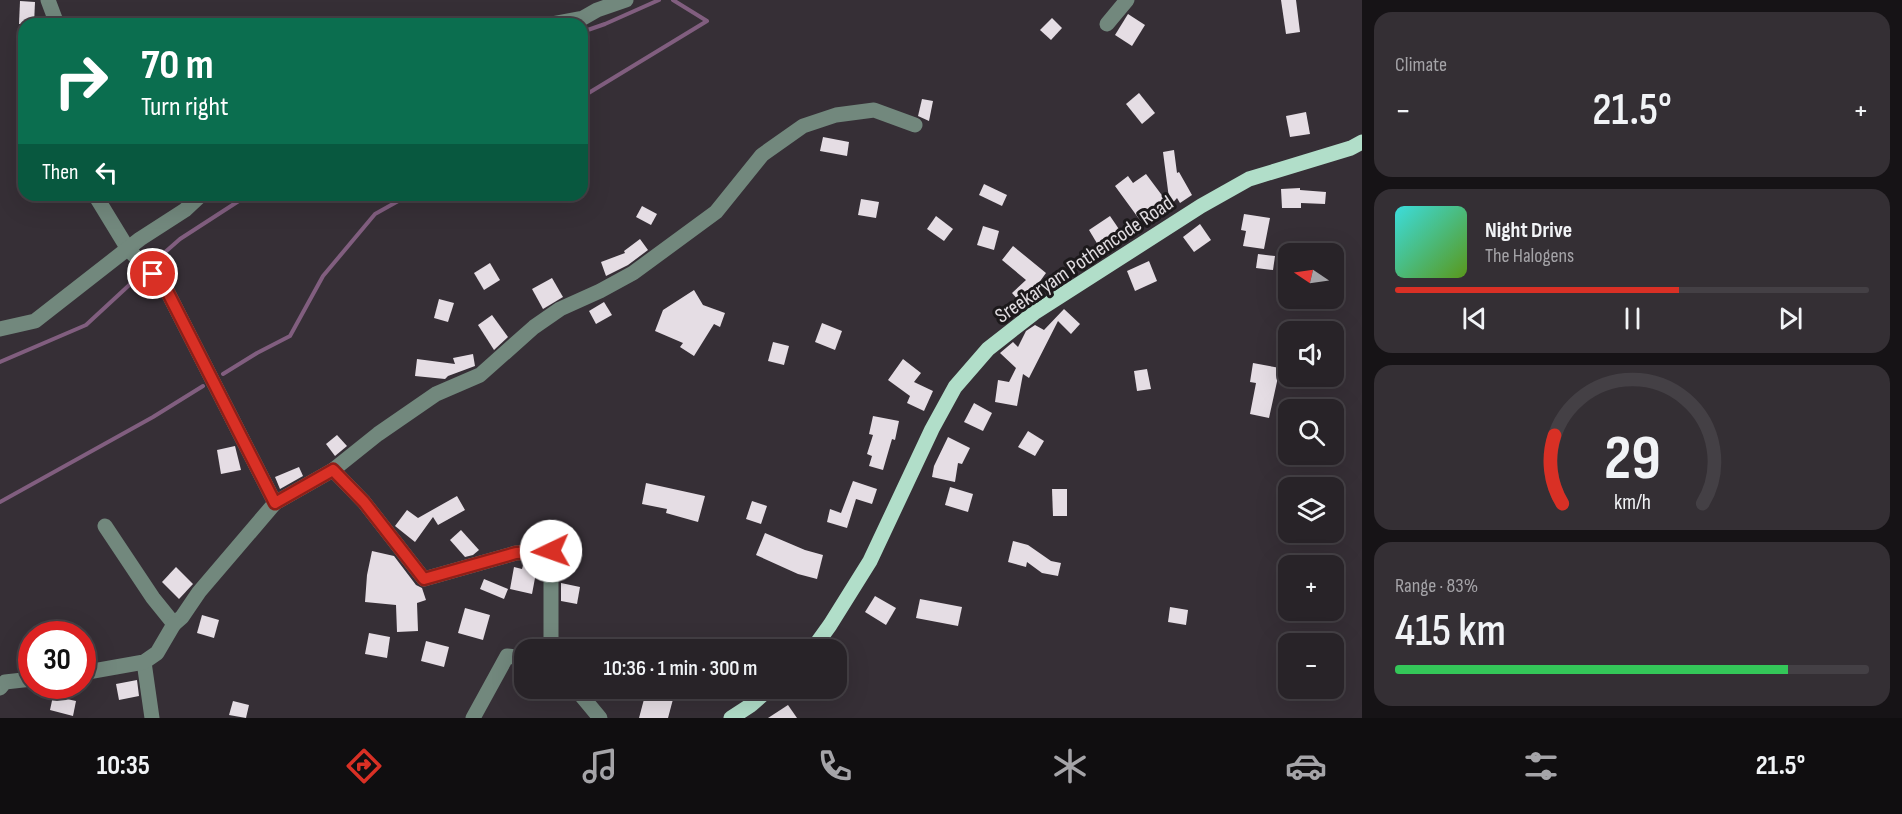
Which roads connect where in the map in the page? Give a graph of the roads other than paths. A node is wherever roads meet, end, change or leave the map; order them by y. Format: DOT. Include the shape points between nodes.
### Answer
graph roads {
  1 [pos="48,0"];
  2 [pos="626,0"];
  3 [pos="1126,0"];
  4 [pos="55,18"];
  5 [pos="583,18"];
  6 [pos="1107,24"];
  7 [pos="915,125"];
  8 [pos="1362,142"];
  9 [pos="99,201"];
  10 [pos="195,201"];
  11 [pos="128,249"];
  12 [pos="0,329"];
  13 [pos="333,470"];
  14 [pos="275,503"];
  15 [pos="105,526"];
  16 [pos="174,624"];
  17 [pos="551,639"];
  18 [pos="820,639"];
  19 [pos="514,657"];
  20 [pos="144,662"];
  21 [pos="96,671"];
  22 [pos="18,681"];
  23 [pos="0,688"];
  24 [pos="584,699"];
  25 [pos="758,699"];
  26 [pos="152,718"];
  27 [pos="473,718"];
  28 [pos="600,718"];
  29 [pos="731,718"];
  1 -- 4 [label="street"];
  2 -- 5 [label="street"];
  3 -- 6 [label="street"];
  7 -- 13 [label="street" via="874,110 836,115 803,126 762,155 716,212 674,244 633,273 560,309 480,375 436,394"];
  8 -- 18 [label="main road, Sreekaryam Pothencode Road" via="1249,179 1034,313 988,349 955,387 870,561"];
  9 -- 11 [label="street"];
  10 -- 11 [label="street"];
  11 -- 12 [label="street" via="34,321"];
  11 -- 14 [label="street" via="165,287"];
  13 -- 14 [label="street"];
  13 -- 17 [label="street" via="364,502 424,579 516,553 551,551"];
  14 -- 16 [label="street"];
  15 -- 16 [label="street"];
  16 -- 20 [label="street" via="157,653"];
  19 -- 27 [label="street" via="507,656"];
  20 -- 21 [label="street"];
  20 -- 26 [label="street"];
  22 -- 23 [label="street" via="6,682"];
  24 -- 28 [label="street"];
  25 -- 29 [label="main road"];
}
